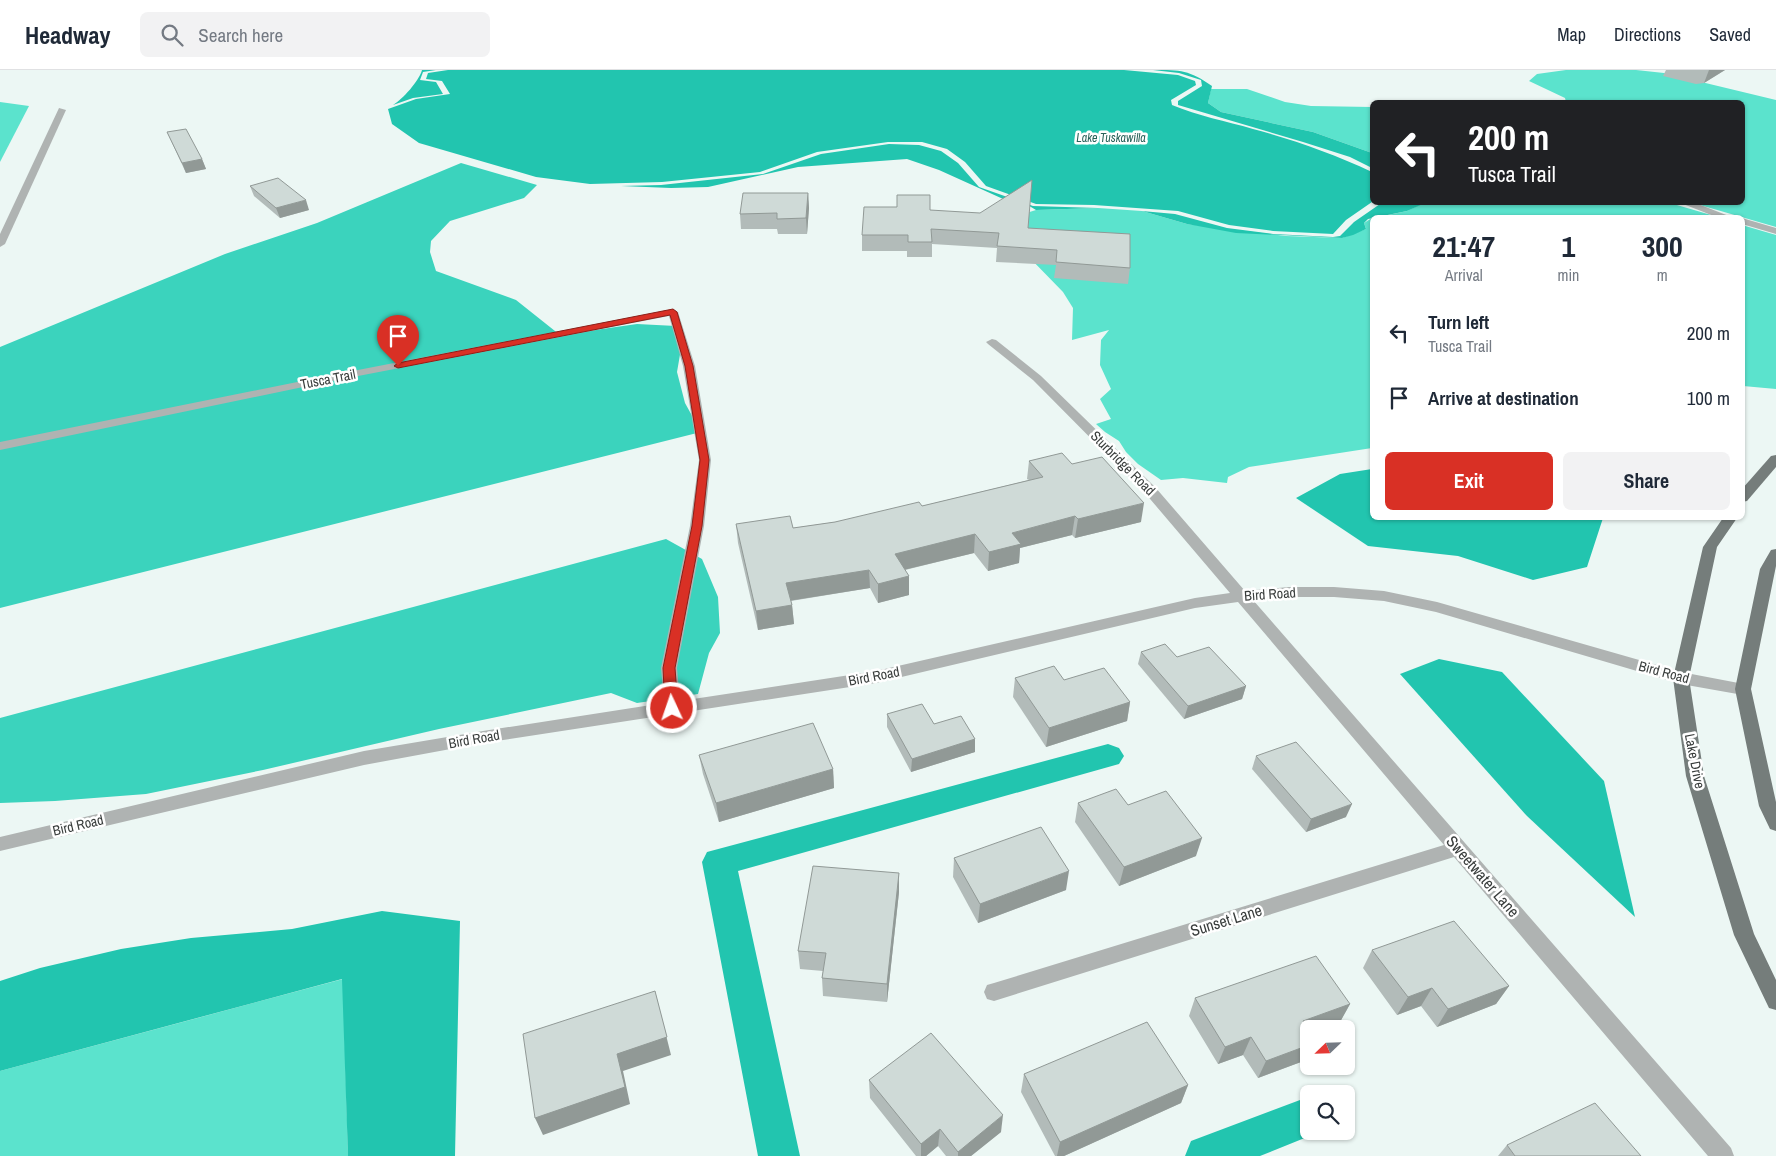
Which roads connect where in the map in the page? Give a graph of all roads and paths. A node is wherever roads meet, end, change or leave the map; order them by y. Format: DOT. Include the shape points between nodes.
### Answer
graph roads {
  1 [pos="62,110"];
  2 [pos="1691,205"];
  3 [pos="1721,215"];
  4 [pos="1745,222"];
  5 [pos="1776,231"];
  6 [pos="0,244"];
  7 [pos="992,342"];
  8 [pos="0,446"];
  9 [pos="1776,459"];
  10 [pos="1745,495"];
  11 [pos="1729,520"];
  12 [pos="1776,553"];
  13 [pos="1242,596"];
  14 [pos="1681,678"];
  15 [pos="1743,690"];
  16 [pos="672,708"];
  17 [pos="1776,824"];
  18 [pos="0,844"];
  19 [pos="1459,848"];
  20 [pos="994,992"];
  21 [pos="1776,1001"];
  22 [pos="1723,1156"];
  1 -- 6 [label="street"];
  2 -- 3 [label="street"];
  4 -- 5 [label="street"];
  7 -- 13 [label="street, Sturbridge Road" via="1037,378 1150,490"];
  8 -- 16 [label="street, Tusca Trail" via="673,312 689,366 704,460 697,526 669,668"];
  9 -- 10 [label="main road"];
  11 -- 14 [label="main road, Lake Drive" via="1710,547"];
  12 -- 15 [label="main road" via="1767,569"];
  13 -- 14 [label="street, Bird Road" via="1334,592 1384,596 1437,607"];
  13 -- 16 [label="street, Bird Road" via="1195,603 876,677"];
  13 -- 19 [label="street, Sweetwater Lane"];
  14 -- 15 [label="street, Bird Road"];
  14 -- 21 [label="main road, Lake Drive" via="1695,776 1744,935"];
  15 -- 17 [label="main road" via="1768,806"];
  16 -- 18 [label="street, Bird Road" via="364,758"];
  19 -- 20 [label="street, Sunset Lane"];
  19 -- 22 [label="street, Sweetwater Lane"];
}
